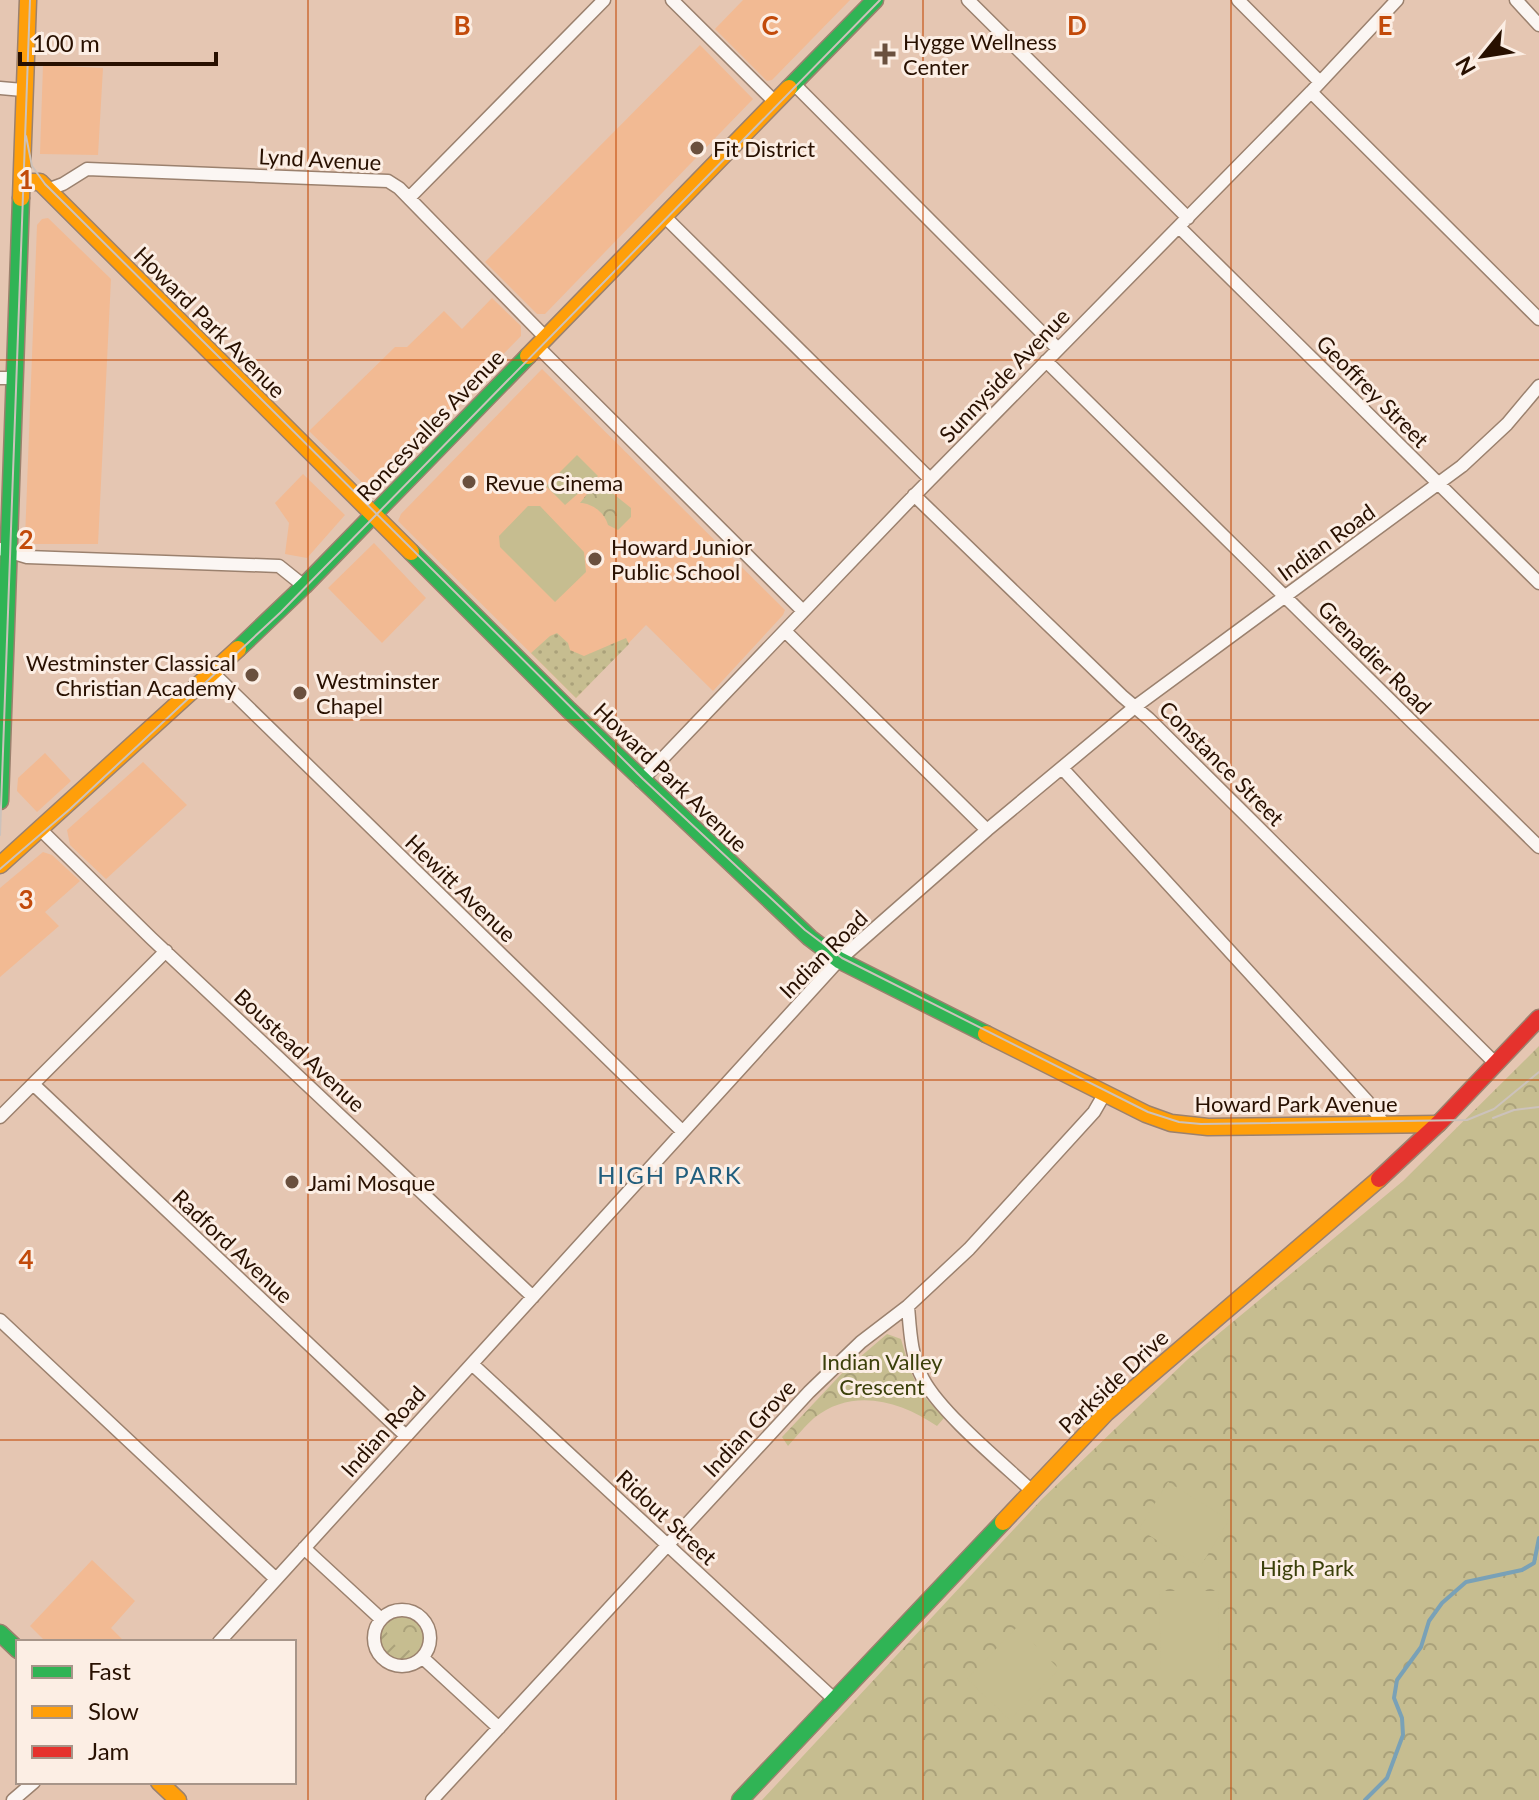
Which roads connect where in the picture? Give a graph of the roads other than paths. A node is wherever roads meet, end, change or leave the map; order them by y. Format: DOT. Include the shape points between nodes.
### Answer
graph roads {
  1 [pos="28,0"];
  2 [pos="604,0"];
  3 [pos="672,0"];
  4 [pos="875,0"];
  5 [pos="968,0"];
  6 [pos="1238,0"];
  7 [pos="1397,0"];
  8 [pos="1516,0"];
  9 [pos="1539,25"];
  10 [pos="1320,82"];
  11 [pos="794,84"];
  12 [pos="0,88"];
  13 [pos="23,90"];
  14 [pos="1311,92"];
  15 [pos="776,103"];
  16 [pos="22,182"];
  17 [pos="47,190"];
  18 [pos="409,198"];
  19 [pos="664,216"];
  20 [pos="1183,222"];
  21 [pos="1539,319"];
  22 [pos="542,342"];
  23 [pos="1058,349"];
  24 [pos="1046,361"];
  25 [pos="7,378"];
  26 [pos="1539,386"];
  27 [pos="930,479"];
  28 [pos="1439,484"];
  29 [pos="914,495"];
  30 [pos="373,515"];
  31 [pos="4,550"];
  32 [pos="1539,583"];
  33 [pos="304,586"];
  34 [pos="1285,597"];
  35 [pos="803,611"];
  36 [pos="785,631"];
  37 [pos="213,673"];
  38 [pos="1136,706"];
  39 [pos="1062,768"];
  40 [pos="641,781"];
  41 [pos="0,801"];
  42 [pos="41,830"];
  43 [pos="987,830"];
  44 [pos="1539,847"];
  45 [pos="0,865"];
  46 [pos="166,951"];
  47 [pos="839,960"];
  48 [pos="1539,1018"];
  49 [pos="1496,1064"];
  50 [pos="33,1084"];
  51 [pos="1105,1093"];
  52 [pos="0,1117"];
  53 [pos="1438,1124"];
  54 [pos="1385,1125"];
  55 [pos="682,1131"];
  56 [pos="533,1297"];
  57 [pos="908,1306"];
  58 [pos="0,1320"];
  59 [pos="472,1364"];
  60 [pos="406,1436"];
  61 [pos="1032,1491"];
  62 [pos="668,1546"];
  63 [pos="304,1548"];
  64 [pos="276,1579"];
  65 [pos="381,1619"];
  66 [pos="0,1633"];
  67 [pos="221,1640"];
  68 [pos="16,1648"];
  69 [pos="423,1658"];
  70 [pos="835,1700"];
  71 [pos="499,1728"];
  72 [pos="32,1784"];
  73 [pos="161,1784"];
  74 [pos="13,1800"];
  75 [pos="178,1800"];
  76 [pos="432,1800"];
  77 [pos="740,1800"];
  1 -- 13 [label="street"];
  2 -- 18 [label="street"];
  3 -- 15 [label="street"];
  4 -- 11 [label="street, Roncesvalles Avenue"];
  5 -- 20 [label="street, Geoffrey Street"];
  6 -- 10 [label="street"];
  7 -- 10 [label="street, Sunnyside Avenue"];
  8 -- 9 [label="street"];
  10 -- 14 [label="street, Sunnyside Avenue"];
  11 -- 15 [label="street, Roncesvalles Avenue"];
  11 -- 23 [label="street"];
  12 -- 13 [label="street"];
  13 -- 16 [label="street"];
  14 -- 20 [label="street, Sunnyside Avenue"];
  14 -- 21 [label="street"];
  15 -- 19 [label="street, Roncesvalles Avenue"];
  16 -- 17 [label="street, Howard Park Avenue" via="40,182"];
  16 -- 25 [label="street"];
  17 -- 18 [label="street, Lynd Avenue" via="87,169 388,181"];
  17 -- 30 [label="street, Howard Park Avenue"];
  18 -- 22 [label="street, Lynd Avenue"];
  19 -- 22 [label="street, Roncesvalles Avenue"];
  19 -- 27 [label="street"];
  20 -- 23 [label="street, Sunnyside Avenue"];
  20 -- 28 [label="street, Geoffrey Street"];
  22 -- 30 [label="street, Roncesvalles Avenue"];
  22 -- 35 [label="street, Lynd Avenue" via="604,413"];
  23 -- 24 [label="street, Sunnyside Avenue"];
  24 -- 27 [label="street, Sunnyside Avenue"];
  24 -- 34 [label="street, Grenadier Road"];
  25 -- 31 [label="street"];
  26 -- 28 [label="street, Indian Road" via="1485,446"];
  27 -- 29 [label="street, Sunnyside Avenue"];
  28 -- 32 [label="street, Geoffrey Street"];
  28 -- 34 [label="street, Indian Road"];
  29 -- 35 [label="street, Sunnyside Avenue"];
  29 -- 38 [label="street, Constance Street"];
  30 -- 33 [label="street, Roncesvalles Avenue"];
  30 -- 40 [label="street, Howard Park Avenue"];
  31 -- 33 [label="street" via="27,557 279,566"];
  31 -- 41 [label="street"];
  33 -- 37 [label="street, Roncesvalles Avenue"];
  34 -- 38 [label="street, Indian Road"];
  34 -- 44 [label="street, Grenadier Road"];
  35 -- 36 [label="street, Sunnyside Avenue"];
  36 -- 40 [label="street, Sunnyside Avenue"];
  36 -- 43 [label="street"];
  37 -- 42 [label="street, Roncesvalles Avenue"];
  37 -- 55 [label="street, Hewitt Avenue"];
  38 -- 39 [label="street, Indian Road"];
  38 -- 49 [label="street, Constance Street"];
  39 -- 43 [label="street, Indian Road"];
  39 -- 54 [label="street"];
  40 -- 47 [label="street, Howard Park Avenue"];
  42 -- 45 [label="street, Roncesvalles Avenue"];
  42 -- 46 [label="street, Boustead Avenue"];
  43 -- 47 [label="street, Indian Road"];
  46 -- 50 [label="street"];
  46 -- 56 [label="street, Boustead Avenue"];
  47 -- 51 [label="street, Howard Park Avenue"];
  47 -- 55 [label="street, Indian Road"];
  48 -- 49 [label="street, Parkside Drive"];
  49 -- 53 [label="street, Parkside Drive"];
  50 -- 52 [label="street"];
  50 -- 60 [label="street, Radford Avenue"];
  51 -- 54 [label="street, Howard Park Avenue" via="1146,1114 1189,1126"];
  51 -- 57 [label="street, Indian Grove" via="1094,1112 969,1249"];
  53 -- 54 [label="street, Howard Park Avenue"];
  53 -- 61 [label="street, Parkside Drive" via="1106,1413"];
  55 -- 56 [label="street, Indian Road"];
  56 -- 59 [label="street, Indian Road"];
  57 -- 61 [label="street" via="913,1352 923,1380"];
  57 -- 62 [label="street, Indian Grove" via="835,1365"];
  58 -- 64 [label="street"];
  59 -- 60 [label="street, Indian Road"];
  59 -- 62 [label="street, Ridout Street"];
  60 -- 63 [label="street, Indian Road"];
  61 -- 70 [label="street, Parkside Drive"];
  62 -- 70 [label="street, Ridout Street"];
  62 -- 71 [label="street, Indian Grove"];
  63 -- 64 [label="street, Indian Road"];
  63 -- 65 [label="street"];
  64 -- 67 [label="street, Indian Road"];
  65 -- 69 [label="street" via="374,1635 384,1659 400,1667"];
  65 -- 69 [label="street" via="405,1610 421,1617 431,1641"];
  66 -- 68 [label="street"];
  69 -- 71 [label="street"];
  70 -- 77 [label="street, Parkside Drive"];
  71 -- 76 [label="street, Indian Grove"];
  72 -- 74 [label="street"];
  73 -- 75 [label="street"];
}
